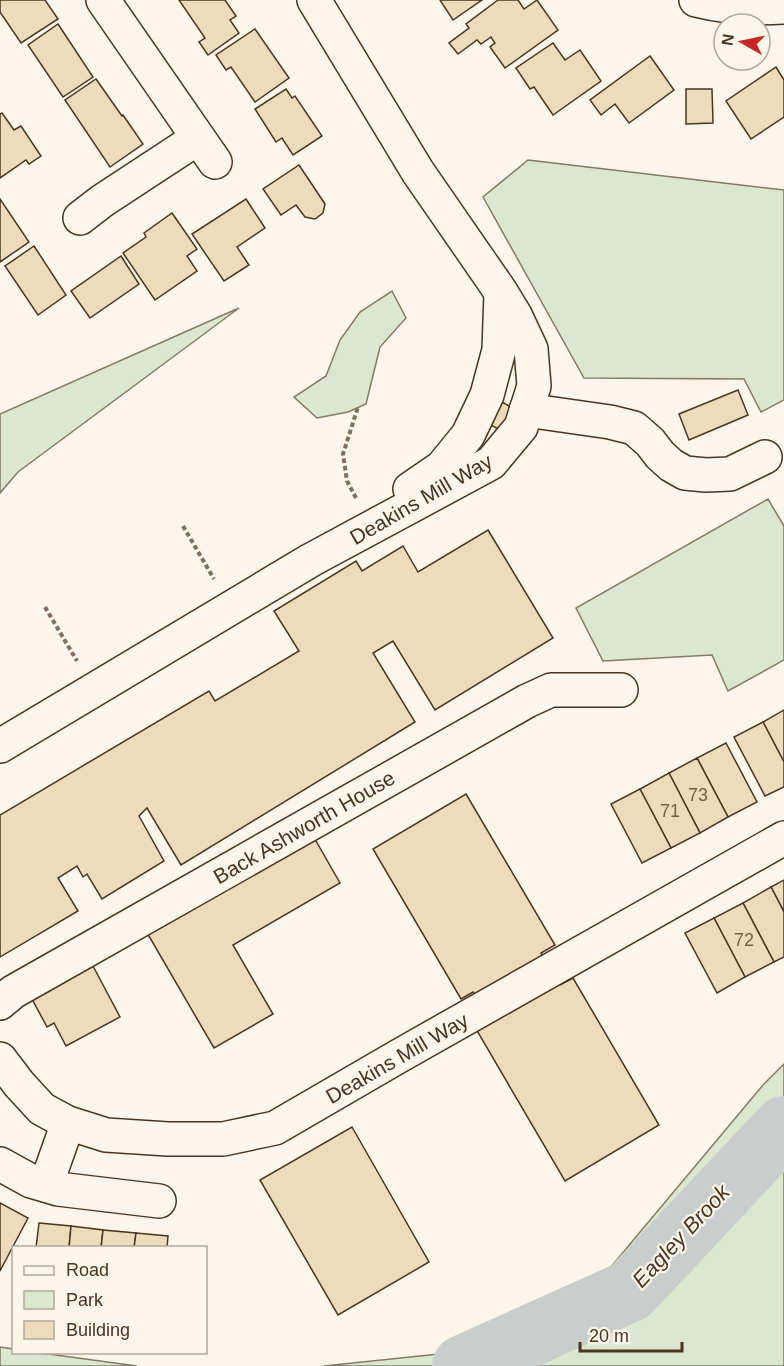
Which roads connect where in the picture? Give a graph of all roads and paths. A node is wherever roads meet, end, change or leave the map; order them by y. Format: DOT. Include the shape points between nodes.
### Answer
graph roads {
  1 [pos="103,0"];
  2 [pos="314,0"];
  3 [pos="696,0"];
  4 [pos="784,7"];
  5 [pos="93,203"];
  6 [pos="501,292"];
  7 [pos="358,407"];
  8 [pos="526,410"];
  9 [pos="765,457"];
  10 [pos="368,519"];
  11 [pos="183,526"];
  12 [pos="311,560"];
  13 [pos="45,607"];
  14 [pos="231,608"];
  15 [pos="621,690"];
  16 [pos="93,691"];
  17 [pos="0,746"];
  18 [pos="784,838"];
  19 [pos="0,1003"];
  20 [pos="0,1059"];
  21 [pos="68,1123"];
  22 [pos="0,1164"];
  23 [pos="46,1185"];
  24 [pos="159,1201"];
  1 -- 5 [label="street" via="206,150"];
  2 -- 6 [label="street, Deakins Mill Way" via="418,172"];
  3 -- 4 [label="street"];
  6 -- 8 [label="street, Deakins Mill Way" via="531,349 534,386"];
  6 -- 10 [label="street, Deakins Mill Way" via="499,350 487,394 468,435 442,467"];
  7 -- 10 [label="path" via="343,454 347,481"];
  8 -- 9 [label="street" via="634,428 671,465 685,473 730,474"];
  8 -- 12 [label="street, Deakins Mill Way" via="521,427 491,463"];
  10 -- 12 [label="street, Deakins Mill Way"];
  11 -- 14 [label="path"];
  12 -- 14 [label="street, Deakins Mill Way"];
  13 -- 16 [label="path"];
  14 -- 16 [label="street, Deakins Mill Way"];
  15 -- 19 [label="street, Back Ashworth House" via="551,690 527,701 13,992"];
  16 -- 17 [label="street, Deakins Mill Way"];
  18 -- 21 [label="street, Deakins Mill Way" via="275,1128 223,1139 168,1139 106,1135"];
  20 -- 21 [label="street, Deakins Mill Way" via="42,1109"];
  21 -- 23 [label="street"];
  22 -- 23 [label="street"];
  23 -- 24 [label="street"];
}
